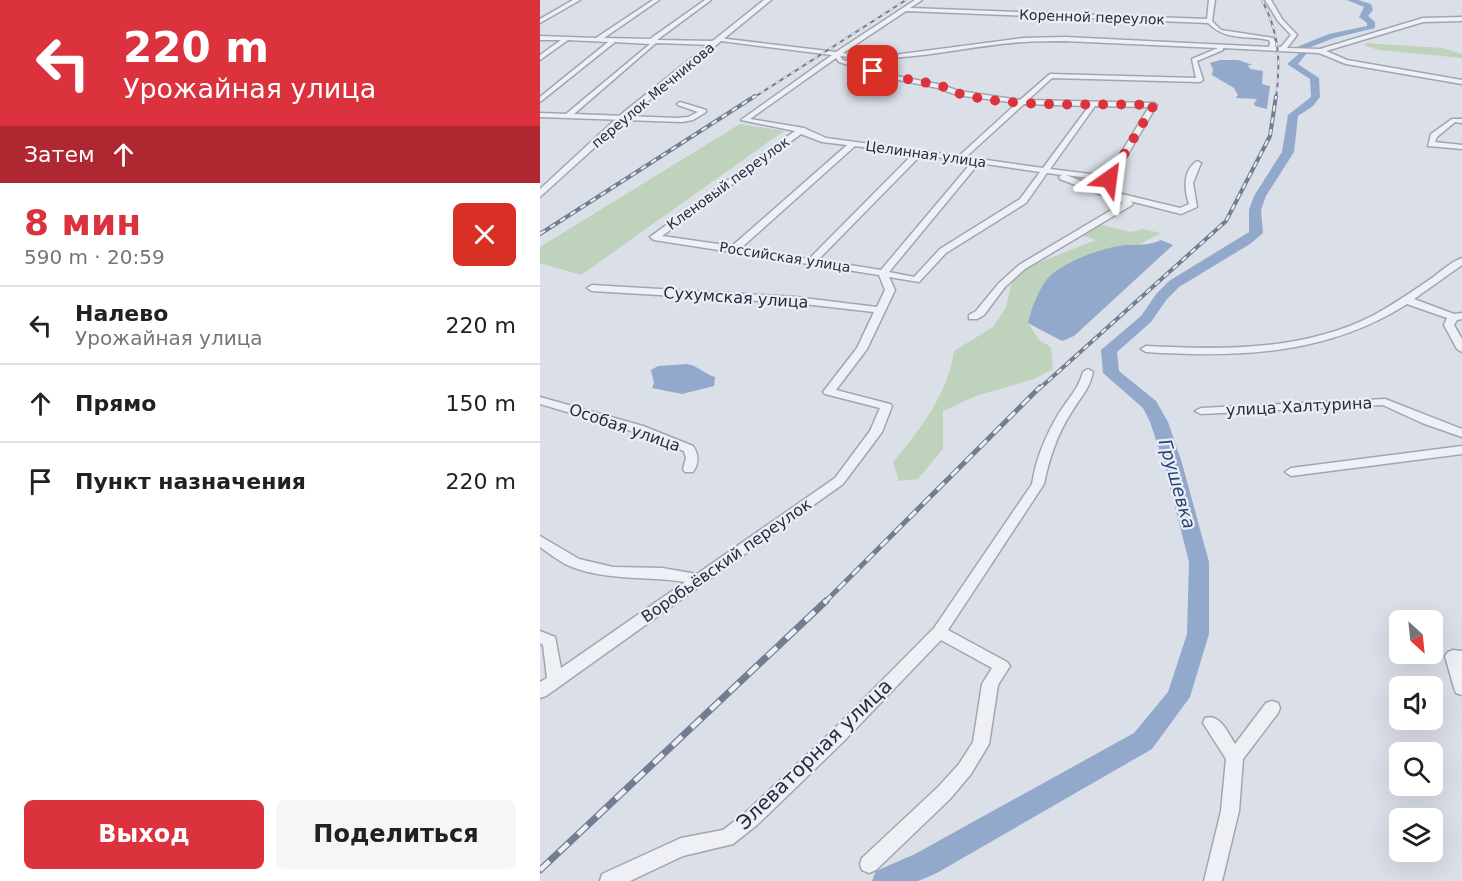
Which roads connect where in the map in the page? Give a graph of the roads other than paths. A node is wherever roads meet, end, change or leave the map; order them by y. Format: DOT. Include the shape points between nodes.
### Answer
graph roads {
  1 [pos="577,0"];
  2 [pos="656,0"];
  3 [pos="708,0"];
  4 [pos="768,0"];
  5 [pos="919,0"];
  6 [pos="1212,0"];
  7 [pos="1268,0"];
  8 [pos="903,9"];
  9 [pos="1462,18"];
  10 [pos="540,21"];
  11 [pos="1209,21"];
  12 [pos="540,38"];
  13 [pos="566,39"];
  14 [pos="597,40"];
  15 [pos="614,40"];
  16 [pos="652,41"];
  17 [pos="718,41"];
  18 [pos="1224,47"];
  19 [pos="1271,49"];
  20 [pos="1282,50"];
  21 [pos="1320,51"];
  22 [pos="836,55"];
  23 [pos="540,58"];
  24 [pos="1462,82"];
  25 [pos="540,100"];
  26 [pos="1024,102"];
  27 [pos="1094,103"];
  28 [pos="680,104"];
  29 [pos="540,116"];
  30 [pos="568,116"];
  31 [pos="622,118"];
  32 [pos="1462,122"];
  33 [pos="801,130"];
  34 [pos="853,144"];
  35 [pos="1462,147"];
  36 [pos="920,152"];
  37 [pos="961,158"];
  38 [pos="978,160"];
  39 [pos="1197,163"];
  40 [pos="1045,170"];
  41 [pos="1106,178"];
  42 [pos="1094,189"];
  43 [pos="540,194"];
  44 [pos="654,237"];
  45 [pos="734,249"];
  46 [pos="1462,261"];
  47 [pos="811,262"];
  48 [pos="883,273"];
  49 [pos="592,288"];
  50 [pos="1406,300"];
  51 [pos="880,310"];
  52 [pos="1458,316"];
  53 [pos="973,317"];
  54 [pos="1462,349"];
  55 [pos="1146,350"];
  56 [pos="1088,372"];
  57 [pos="540,400"];
  58 [pos="1201,411"];
  59 [pos="1462,433"];
  60 [pos="1462,450"];
  61 [pos="689,469"];
  62 [pos="1291,472"];
  63 [pos="540,541"];
  64 [pos="698,579"];
  65 [pos="939,632"];
  66 [pos="540,637"];
  67 [pos="1457,656"];
  68 [pos="555,680"];
  69 [pos="1462,688"];
  70 [pos="540,691"];
  71 [pos="1272,708"];
  72 [pos="1211,723"];
  73 [pos="1235,757"];
  74 [pos="869,864"];
  75 [pos="609,881"];
  76 [pos="1213,881"];
  1 -- 10 [label="street"];
  2 -- 14 [label="street"];
  3 -- 16 [label="street"];
  4 -- 17 [label="street, переулок Мечникова"];
  5 -- 8 [label="street"];
  6 -- 11 [label="street"];
  7 -- 20 [label="street" via="1294,35"];
  8 -- 11 [label="street, Коренной переулок"];
  8 -- 22 [label="street"];
  9 -- 21 [label="street" via="1424,20"];
  11 -- 19 [label="street" via="1230,34 1271,39"];
  12 -- 13 [label="street"];
  13 -- 14 [label="street"];
  13 -- 23 [label="street"];
  14 -- 15 [label="street"];
  15 -- 16 [label="street"];
  15 -- 25 [label="street"];
  16 -- 17 [label="street"];
  16 -- 30 [label="street"];
  17 -- 22 [label="street"];
  17 -- 31 [label="street, переулок Мечникова"];
  18 -- 19 [label="street"];
  18 -- 22 [label="street" via="1065,39 1023,40 894,57"];
  18 -- 26 [label="street" via="1194,60 1200,80 1050,76"];
  19 -- 20 [label="street"];
  20 -- 21 [label="street"];
  21 -- 24 [label="street" via="1346,62"];
  22 -- 26 [label="street" via="842,61 891,77 957,93"];
  22 -- 33 [label="street, Целинная улица" via="744,120"];
  26 -- 27 [label="street"];
  26 -- 37 [label="street"];
  27 -- 40 [label="street"];
  27 -- 41 [label="street" via="1154,105"];
  28 -- 31 [label="street" via="704,111 681,122"];
  29 -- 30 [label="street"];
  30 -- 31 [label="street"];
  31 -- 43 [label="street, переулок Мечникова"];
  32 -- 35 [label="street" via="1454,120 1434,136 1431,144"];
  33 -- 34 [label="street, Целинная улица" via="825,140"];
  33 -- 44 [label="street, Кленовый переулок"];
  34 -- 36 [label="street, Целинная улица"];
  34 -- 45 [label="street"];
  36 -- 37 [label="street, Целинная улица"];
  36 -- 47 [label="street"];
  37 -- 38 [label="street, Целинная улица"];
  38 -- 40 [label="street, Целинная улица"];
  38 -- 48 [label="street"];
  39 -- 42 [label="street" via="1188,177 1194,205 1181,211"];
  40 -- 41 [label="street, Целинная улица"];
  40 -- 42 [label="street"];
  40 -- 48 [label="street, Российская улица" via="1023,201 943,251 916,280"];
  41 -- 42 [label="street"];
  42 -- 53 [label="street" via="1129,203 1022,267"];
  44 -- 45 [label="street, Российская улица"];
  45 -- 47 [label="street, Российская улица"];
  46 -- 50 [label="street"];
  47 -- 48 [label="street, Российская улица"];
  48 -- 51 [label="street" via="890,290"];
  49 -- 51 [label="street, Сухумская улица" via="795,300"];
  50 -- 52 [label="street"];
  50 -- 55 [label="street" via="1351,330 1287,348"];
  51 -- 64 [label="street, Воробьёвский переулок" via="862,349 829,392 886,406 876,432 839,482"];
  52 -- 54 [label="street" via="1449,325"];
  56 -- 65 [label="street, Элеваторная улица" via="1086,385 1053,436 1041,463 1038,484"];
  57 -- 61 [label="street, Особая улица" via="639,429 689,449"];
  58 -- 59 [label="street, улица Халтурина" via="1385,402"];
  60 -- 62 [label="street"];
  63 -- 64 [label="street" via="575,563 613,572 662,573"];
  64 -- 68 [label="street, Воробьёвский переулок"];
  65 -- 74 [label="street" via="1002,666 990,684 981,744 944,793"];
  65 -- 75 [label="street, Элеваторная улица" via="837,737 727,838 681,847"];
  66 -- 68 [label="street" via="550,642"];
  67 -- 69 [label="street"];
  68 -- 70 [label="street, Воробьёвский переулок"];
  71 -- 73 [label="street"];
  72 -- 73 [label="street"];
  73 -- 76 [label="street" via="1230,811"];
}
